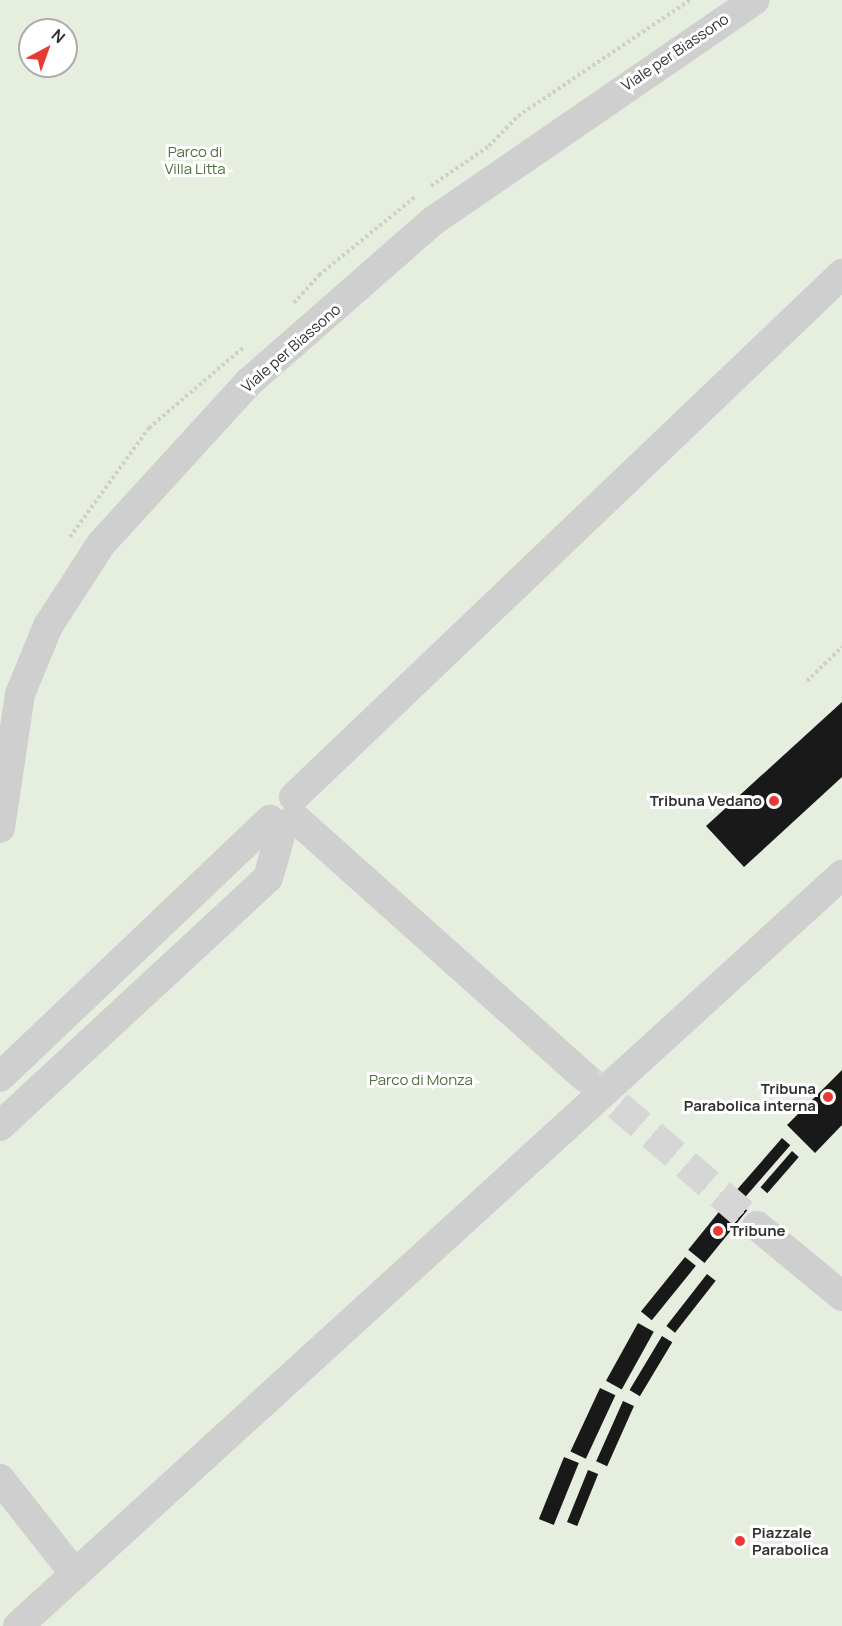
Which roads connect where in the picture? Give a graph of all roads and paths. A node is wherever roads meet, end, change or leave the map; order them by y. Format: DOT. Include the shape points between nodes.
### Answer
graph roads {
  1 [pos="754,0"];
  2 [pos="842,274"];
  3 [pos="842,647"];
  4 [pos="807,681"];
  5 [pos="285,815"];
  6 [pos="0,828"];
  7 [pos="842,875"];
  8 [pos="584,1076"];
  9 [pos="0,1077"];
  10 [pos="0,1126"];
  11 [pos="757,1226"];
  12 [pos="842,1296"];
  13 [pos="0,1479"];
  14 [pos="75,1574"];
  15 [pos="18,1626"];
  1 -- 6 [label="lane, Viale per Biassono" via="433,221 249,382 101,544 48,626 20,694"];
  2 -- 5 [label="lane"];
  3 -- 4 [label="path"];
  5 -- 8 [label="lane"];
  5 -- 9 [label="lane"];
  5 -- 10 [label="lane" via="268,878"];
  7 -- 14 [label="lane"];
  11 -- 12 [label="lane"];
  13 -- 14 [label="lane"];
  14 -- 15 [label="lane"];
}
